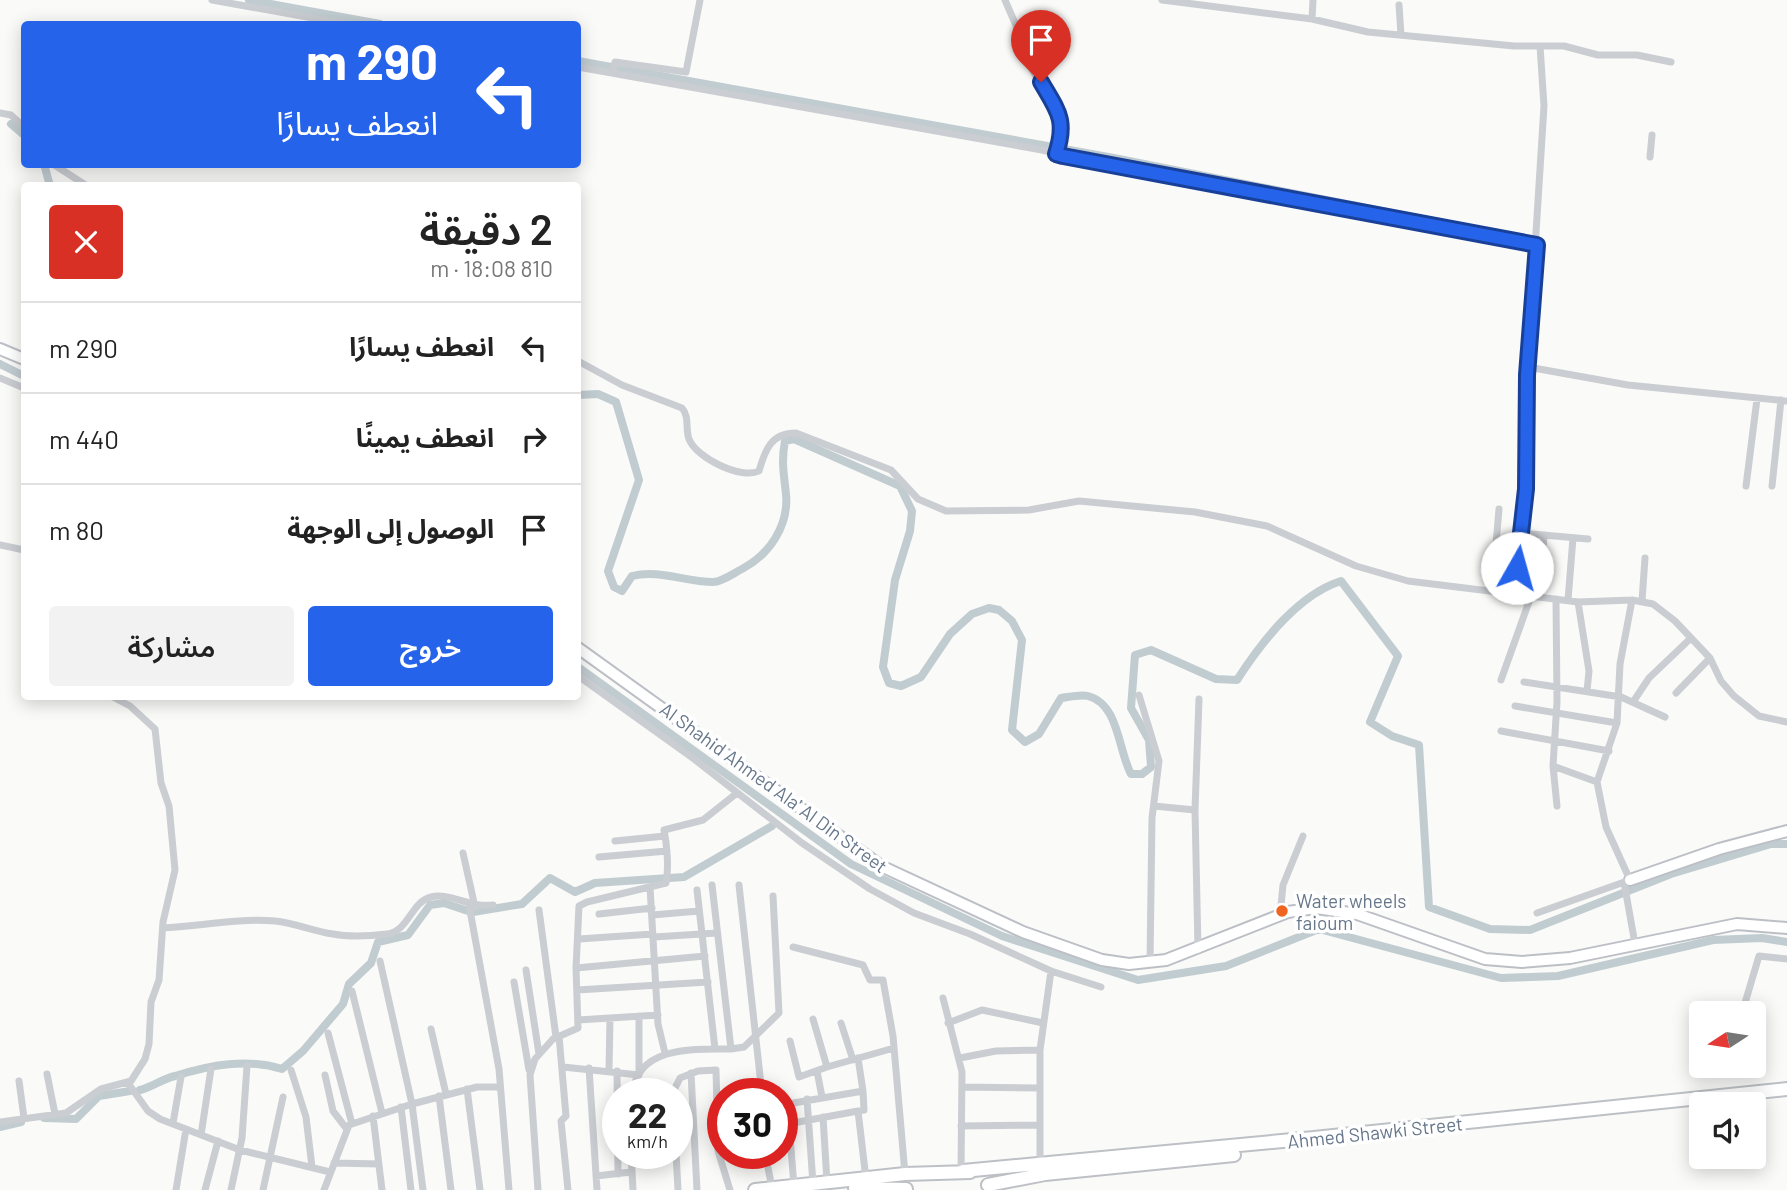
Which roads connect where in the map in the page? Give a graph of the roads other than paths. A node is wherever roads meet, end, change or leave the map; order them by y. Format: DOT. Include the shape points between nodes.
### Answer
graph roads {
  1 [pos="212,0"];
  2 [pos="699,0"];
  3 [pos="1004,0"];
  4 [pos="1162,0"];
  5 [pos="1313,0"];
  6 [pos="1399,5"];
  7 [pos="1312,19"];
  8 [pos="329,21"];
  9 [pos="1401,35"];
  10 [pos="1540,46"];
  11 [pos="1671,62"];
  12 [pos="581,67"];
  13 [pos="612,69"];
  14 [pos="0,113"];
  15 [pos="21,124"];
  16 [pos="1652,135"];
  17 [pos="1057,153"];
  18 [pos="1650,158"];
  19 [pos="59,168"];
  20 [pos="81,182"];
  21 [pos="1537,245"];
  22 [pos="0,340"];
  23 [pos="4,350"];
  24 [pos="21,358"];
  25 [pos="581,363"];
  26 [pos="1528,367"];
  27 [pos="0,378"];
  28 [pos="21,387"];
  29 [pos="1757,399"];
  30 [pos="1784,400"];
  31 [pos="1746,486"];
  32 [pos="1772,486"];
  33 [pos="1499,509"];
  34 [pos="1521,533"];
  35 [pos="1544,535"];
  36 [pos="1573,538"];
  37 [pos="1588,539"];
  38 [pos="0,544"];
  39 [pos="21,549"];
  40 [pos="1645,558"];
  41 [pos="1492,591"];
  42 [pos="1513,593"];
  43 [pos="1535,597"];
  44 [pos="1556,599"];
  45 [pos="1568,600"];
  46 [pos="1632,600"];
  47 [pos="1578,601"];
  48 [pos="1642,601"];
  49 [pos="1691,638"];
  50 [pos="581,650"];
  51 [pos="1710,658"];
  52 [pos="581,678"];
  53 [pos="1501,680"];
  54 [pos="1524,682"];
  55 [pos="1557,686"];
  56 [pos="1587,691"];
  57 [pos="1676,692"];
  58 [pos="1139,695"];
  59 [pos="1621,697"];
  60 [pos="1199,699"];
  61 [pos="117,700"];
  62 [pos="1633,702"];
  63 [pos="1515,706"];
  64 [pos="1556,713"];
  65 [pos="1665,717"];
  66 [pos="1787,722"];
  67 [pos="1617,723"];
  68 [pos="1501,731"];
  69 [pos="1554,741"];
  70 [pos="1609,751"];
  71 [pos="1553,766"];
  72 [pos="1597,782"];
  73 [pos="737,793"];
  74 [pos="1154,806"];
  75 [pos="1557,806"];
  76 [pos="1195,810"];
  77 [pos="1787,831"];
  78 [pos="665,836"];
  79 [pos="1303,836"];
  80 [pos="615,841"];
  81 [pos="667,851"];
  82 [pos="463,853"];
  83 [pos="600,857"];
  84 [pos="1626,883"];
  85 [pos="712,885"];
  86 [pos="739,885"];
  87 [pos="650,887"];
  88 [pos="697,890"];
  89 [pos="773,896"];
  90 [pos="493,905"];
  91 [pos="472,906"];
  92 [pos="539,910"];
  93 [pos="652,911"];
  94 [pos="699,911"];
  95 [pos="1537,913"];
  96 [pos="599,914"];
  97 [pos="1280,916"];
  98 [pos="163,928"];
  99 [pos="1787,928"];
  100 [pos="718,933"];
  101 [pos="702,934"];
  102 [pos="654,936"];
  103 [pos="579,939"];
  104 [pos="1635,944"];
  105 [pos="793,947"];
  106 [pos="1198,950"];
  107 [pos="705,957"];
  108 [pos="1787,959"];
  109 [pos="380,961"];
  110 [pos="655,961"];
  111 [pos="1150,962"];
  112 [pos="576,968"];
  113 [pos="526,970"];
  114 [pos="1051,971"];
  115 [pos="514,982"];
  116 [pos="708,982"];
  117 [pos="656,985"];
  118 [pos="1101,987"];
  119 [pos="577,990"];
  120 [pos="352,991"];
  121 [pos="943,998"];
  122 [pos="1746,1001"];
  123 [pos="658,1015"];
  124 [pos="639,1016"];
  125 [pos="610,1018"];
  126 [pos="813,1019"];
  127 [pos="578,1020"];
  128 [pos="842,1023"];
  129 [pos="948,1023"];
  130 [pos="1043,1023"];
  131 [pos="431,1028"];
  132 [pos="328,1033"];
  133 [pos="558,1036"];
  134 [pos="755,1036"];
  135 [pos="790,1041"];
  136 [pos="894,1048"];
  137 [pos="715,1049"];
  138 [pos="731,1049"];
  139 [pos="1040,1051"];
  140 [pos="665,1053"];
  141 [pos="539,1054"];
  142 [pos="960,1058"];
  143 [pos="855,1059"];
  144 [pos="247,1066"];
  145 [pos="563,1067"];
  146 [pos="827,1067"];
  147 [pos="589,1068"];
  148 [pos="211,1069"];
  149 [pos="291,1070"];
  150 [pos="613,1071"];
  151 [pos="817,1071"];
  152 [pos="691,1073"];
  153 [pos="47,1074"];
  154 [pos="530,1074"];
  155 [pos="325,1075"];
  156 [pos="639,1075"];
  157 [pos="181,1077"];
  158 [pos="638,1078"];
  159 [pos="684,1078"];
  160 [pos="760,1078"];
  161 [pos="19,1080"];
  162 [pos="128,1083"];
  163 [pos="1787,1083"];
  164 [pos="500,1087"];
  165 [pos="962,1087"];
  166 [pos="1040,1088"];
  167 [pos="467,1089"];
  168 [pos="1787,1089"];
  169 [pos="863,1091"];
  170 [pos="443,1095"];
  171 [pos="1787,1096"];
  172 [pos="283,1097"];
  173 [pos="822,1097"];
  174 [pos="1766,1098"];
  175 [pos="807,1099"];
  176 [pos="798,1101"];
  177 [pos="412,1104"];
  178 [pos="1689,1106"];
  179 [pos="401,1107"];
  180 [pos="858,1111"];
  181 [pos="382,1113"];
  182 [pos="55,1114"];
  183 [pos="373,1116"];
  184 [pos="24,1118"];
  185 [pos="822,1118"];
  186 [pos="810,1120"];
  187 [pos="0,1122"];
  188 [pos="798,1122"];
  189 [pos="173,1124"];
  190 [pos="1040,1125"];
  191 [pos="349,1126"];
  192 [pos="961,1126"];
  193 [pos="186,1129"];
  194 [pos="201,1135"];
  195 [pos="218,1141"];
  196 [pos="240,1150"];
  197 [pos="268,1158"];
  198 [pos="334,1163"];
  199 [pos="379,1164"];
  200 [pos="1040,1165"];
  201 [pos="312,1167"];
  202 [pos="677,1169"];
  203 [pos="768,1169"];
  204 [pos="792,1169"];
  205 [pos="962,1171"];
  206 [pos="330,1172"];
  207 [pos="631,1172"];
  208 [pos="925,1172"];
  209 [pos="618,1174"];
  210 [pos="905,1174"];
  211 [pos="596,1176"];
  212 [pos="866,1179"];
  213 [pos="813,1184"];
  214 [pos="794,1186"];
  215 [pos="827,1186"];
  216 [pos="988,1187"];
  217 [pos="772,1188"];
  218 [pos="176,1190"];
  219 [pos="205,1190"];
  220 [pos="231,1190"];
  221 [pos="263,1190"];
  222 [pos="324,1190"];
  223 [pos="382,1190"];
  224 [pos="411,1190"];
  225 [pos="423,1190"];
  226 [pos="451,1190"];
  227 [pos="480,1190"];
  228 [pos="509,1190"];
  229 [pos="538,1190"];
  230 [pos="568,1190"];
  231 [pos="597,1190"];
  232 [pos="633,1190"];
  233 [pos="678,1190"];
  234 [pos="696,1190"];
  235 [pos="730,1190"];
  236 [pos="755,1190"];
  237 [pos="906,1190"];
  1 -- 8 [label="street"];
  2 -- 13 [label="street" via="686,72 634,63"];
  3 -- 17 [label="street" via="1025,58 1062,118"];
  4 -- 7 [label="street"];
  5 -- 7 [label="street"];
  6 -- 9 [label="street"];
  7 -- 9 [label="street"];
  9 -- 10 [label="street"];
  10 -- 11 [label="street"];
  10 -- 21 [label="street" via="1544,106"];
  12 -- 13 [label="street"];
  13 -- 17 [label="street"];
  14 -- 15 [label="street"];
  16 -- 18 [label="street"];
  17 -- 21 [label="street"];
  19 -- 20 [label="street"];
  21 -- 26 [label="street"];
  22 -- 23 [label="main road"];
  23 -- 24 [label="main road"];
  25 -- 41 [label="street" via="622,385 682,408 696,451 714,463 749,474 760,471 764,452 775,438 796,433 891,470 918,499 937,509 1029,510 1091,502 1195,512 1267,526 1379,573"];
  26 -- 29 [label="street" via="1628,385"];
  26 -- 34 [label="street" via="1527,475"];
  27 -- 28 [label="street"];
  29 -- 30 [label="street"];
  29 -- 31 [label="street"];
  30 -- 32 [label="street"];
  33 -- 41 [label="street"];
  34 -- 35 [label="street"];
  34 -- 42 [label="street"];
  35 -- 36 [label="street"];
  35 -- 43 [label="street"];
  36 -- 37 [label="street"];
  36 -- 45 [label="street"];
  38 -- 39 [label="street"];
  40 -- 48 [label="street"];
  41 -- 42 [label="street"];
  42 -- 43 [label="street"];
  43 -- 44 [label="street"];
  43 -- 53 [label="street"];
  44 -- 45 [label="street"];
  44 -- 55 [label="street"];
  45 -- 47 [label="street"];
  46 -- 47 [label="street"];
  46 -- 48 [label="street"];
  46 -- 59 [label="street" via="1620,664"];
  47 -- 56 [label="street" via="1589,671"];
  48 -- 49 [label="street" via="1664,611"];
  49 -- 51 [label="street"];
  49 -- 62 [label="street" via="1648,678"];
  50 -- 111 [label="main road, Al Shahid Ahmed Ala' Al Din Street" via="827,830 904,878 1077,953 1129,964"];
  51 -- 57 [label="street"];
  51 -- 66 [label="street" via="1720,681 1734,696 1759,716"];
  52 -- 73 [label="street"];
  54 -- 55 [label="street"];
  55 -- 56 [label="street"];
  55 -- 64 [label="street"];
  56 -- 59 [label="street"];
  58 -- 74 [label="street" via="1158,750"];
  59 -- 62 [label="street"];
  59 -- 67 [label="street"];
  60 -- 76 [label="street"];
  61 -- 98 [label="street" via="148,721 158,738 175,861"];
  62 -- 65 [label="street"];
  63 -- 64 [label="street"];
  64 -- 67 [label="street"];
  64 -- 69 [label="street"];
  67 -- 70 [label="street"];
  68 -- 69 [label="street"];
  69 -- 70 [label="street"];
  69 -- 71 [label="street"];
  70 -- 72 [label="street"];
  71 -- 72 [label="street"];
  71 -- 75 [label="street"];
  72 -- 84 [label="street" via="1606,827"];
  73 -- 78 [label="street" via="703,820 665,828"];
  73 -- 114 [label="street" via="802,843 905,909"];
  74 -- 76 [label="street"];
  74 -- 111 [label="street"];
  76 -- 106 [label="street"];
  77 -- 84 [label="main road"];
  78 -- 80 [label="street"];
  78 -- 81 [label="street"];
  79 -- 97 [label="street" via="1281,893"];
  81 -- 83 [label="street"];
  81 -- 87 [label="street" via="667,878"];
  82 -- 91 [label="street"];
  84 -- 95 [label="street"];
  84 -- 104 [label="street"];
  85 -- 100 [label="street"];
  86 -- 134 [label="street"];
  87 -- 93 [label="street"];
  87 -- 103 [label="street" via="582,903"];
  88 -- 94 [label="street"];
  89 -- 134 [label="street" via="779,1013"];
  90 -- 91 [label="street"];
  91 -- 98 [label="street" via="430,897 402,927 389,934 336,935 260,920"];
  91 -- 164 [label="street"];
  92 -- 133 [label="street"];
  93 -- 94 [label="street"];
  93 -- 96 [label="street"];
  93 -- 102 [label="street"];
  94 -- 101 [label="street"];
  97 -- 104 [label="main road, Al Shahid Ahmed Ala' Al Din Street" via="1317,908 1345,911 1449,949 1503,961 1556,960"];
  97 -- 106 [label="main road, Al Shahid Ahmed Ala' Al Din Street"];
  98 -- 162 [label="street" via="159,980 150,1002 149,1044 145,1059"];
  99 -- 104 [label="main road, Al Shahid Ahmed Ala' Al Din Street" via="1737,925"];
  100 -- 101 [label="street"];
  100 -- 138 [label="street"];
  101 -- 102 [label="street"];
  101 -- 107 [label="street"];
  102 -- 103 [label="street"];
  102 -- 110 [label="street"];
  103 -- 112 [label="street"];
  105 -- 136 [label="street" via="863,965 870,979 883,980"];
  106 -- 111 [label="main road, Al Shahid Ahmed Ala' Al Din Street"];
  107 -- 110 [label="street"];
  107 -- 116 [label="street"];
  108 -- 122 [label="street" via="1759,956"];
  109 -- 177 [label="street"];
  110 -- 112 [label="street"];
  110 -- 117 [label="street"];
  112 -- 119 [label="street"];
  113 -- 141 [label="street"];
  114 -- 118 [label="street"];
  114 -- 130 [label="street"];
  115 -- 154 [label="street"];
  116 -- 117 [label="street"];
  116 -- 137 [label="street"];
  117 -- 119 [label="street"];
  117 -- 123 [label="street"];
  119 -- 127 [label="street"];
  120 -- 181 [label="street"];
  121 -- 129 [label="street"];
  123 -- 124 [label="street"];
  123 -- 140 [label="street"];
  124 -- 125 [label="street"];
  124 -- 156 [label="street"];
  125 -- 127 [label="street"];
  125 -- 150 [label="street"];
  126 -- 146 [label="street"];
  127 -- 133 [label="street" via="576,1031"];
  128 -- 143 [label="street"];
  129 -- 130 [label="street" via="982,1010"];
  129 -- 142 [label="street"];
  130 -- 139 [label="street"];
  131 -- 170 [label="street"];
  132 -- 191 [label="street"];
  133 -- 141 [label="street"];
  133 -- 145 [label="street"];
  134 -- 138 [label="street" via="744,1047"];
  134 -- 160 [label="street"];
  135 -- 151 [label="street" via="799,1077"];
  136 -- 143 [label="street"];
  136 -- 210 [label="street"];
  137 -- 138 [label="street"];
  137 -- 140 [label="street"];
  139 -- 142 [label="street" via="996,1051"];
  139 -- 166 [label="street"];
  140 -- 156 [label="street"];
  141 -- 154 [label="street"];
  142 -- 165 [label="street"];
  143 -- 146 [label="street"];
  143 -- 169 [label="street"];
  144 -- 196 [label="street"];
  145 -- 147 [label="street"];
  145 -- 230 [label="street" via="566,1116 561,1121"];
  146 -- 151 [label="street"];
  147 -- 150 [label="street"];
  147 -- 211 [label="street"];
  148 -- 194 [label="street"];
  149 -- 201 [label="street" via="306,1117"];
  150 -- 156 [label="street"];
  150 -- 209 [label="street"];
  151 -- 173 [label="street"];
  152 -- 159 [label="street"];
  152 -- 234 [label="street"];
  152 -- 235 [label="street" via="716,1070 718,1151"];
  153 -- 182 [label="street"];
  154 -- 229 [label="street"];
  155 -- 191 [label="street" via="333,1111"];
  156 -- 158 [label="street"];
  157 -- 189 [label="street"];
  161 -- 184 [label="street"];
  162 -- 182 [label="street" via="101,1090 73,1111"];
  162 -- 189 [label="street" via="148,1111"];
  163 -- 168 [label="street"];
  164 -- 167 [label="street"];
  164 -- 228 [label="street"];
  165 -- 166 [label="street"];
  165 -- 192 [label="street"];
  166 -- 190 [label="street"];
  167 -- 170 [label="street"];
  167 -- 227 [label="street"];
  168 -- 200 [label="main road, Ahmed Shawki Street"];
  169 -- 173 [label="street"];
  169 -- 180 [label="street" via="864,1110"];
  170 -- 177 [label="street"];
  170 -- 226 [label="street"];
  171 -- 174 [label="main road"];
  172 -- 197 [label="street"];
  173 -- 175 [label="street"];
  175 -- 176 [label="street"];
  175 -- 186 [label="street"];
  177 -- 179 [label="street"];
  177 -- 225 [label="street"];
  178 -- 216 [label="main road, Ahmed Shawki Street" via="1045,1174"];
  179 -- 181 [label="street"];
  179 -- 224 [label="street"];
  180 -- 185 [label="street"];
  180 -- 212 [label="street"];
  181 -- 183 [label="street"];
  182 -- 184 [label="street"];
  183 -- 191 [label="street"];
  183 -- 199 [label="street"];
  184 -- 187 [label="street"];
  185 -- 186 [label="street"];
  185 -- 215 [label="street"];
  186 -- 188 [label="street"];
  186 -- 213 [label="street"];
  189 -- 193 [label="street"];
  190 -- 192 [label="street"];
  190 -- 200 [label="street"];
  191 -- 198 [label="street"];
  192 -- 205 [label="street"];
  193 -- 194 [label="street"];
  193 -- 218 [label="street"];
  194 -- 195 [label="street"];
  195 -- 196 [label="street"];
  195 -- 219 [label="street"];
  196 -- 197 [label="street"];
  196 -- 220 [label="street"];
  197 -- 201 [label="street"];
  197 -- 221 [label="street"];
  198 -- 199 [label="street"];
  198 -- 206 [label="street"];
  199 -- 223 [label="street"];
  200 -- 205 [label="main road, Ahmed Shawki Street"];
  201 -- 206 [label="street"];
  202 -- 233 [label="street"];
  203 -- 217 [label="street"];
  204 -- 214 [label="street"];
  205 -- 208 [label="main road, Ahmed Shawki Street"];
  205 -- 216 [label="main road" via="983,1177"];
  206 -- 222 [label="street"];
  207 -- 209 [label="street"];
  207 -- 232 [label="street"];
  208 -- 210 [label="main road, Ahmed Shawki Street"];
  208 -- 237 [label="main road" via="910,1180"];
  209 -- 211 [label="street"];
  210 -- 212 [label="main road, Ahmed Shawki Street"];
  211 -- 231 [label="street"];
  212 -- 215 [label="main road, Ahmed Shawki Street"];
  213 -- 214 [label="main road"];
  213 -- 215 [label="main road"];
  214 -- 217 [label="main road"];
  215 -- 237 [label="main road"];
  217 -- 236 [label="main road"];
}
